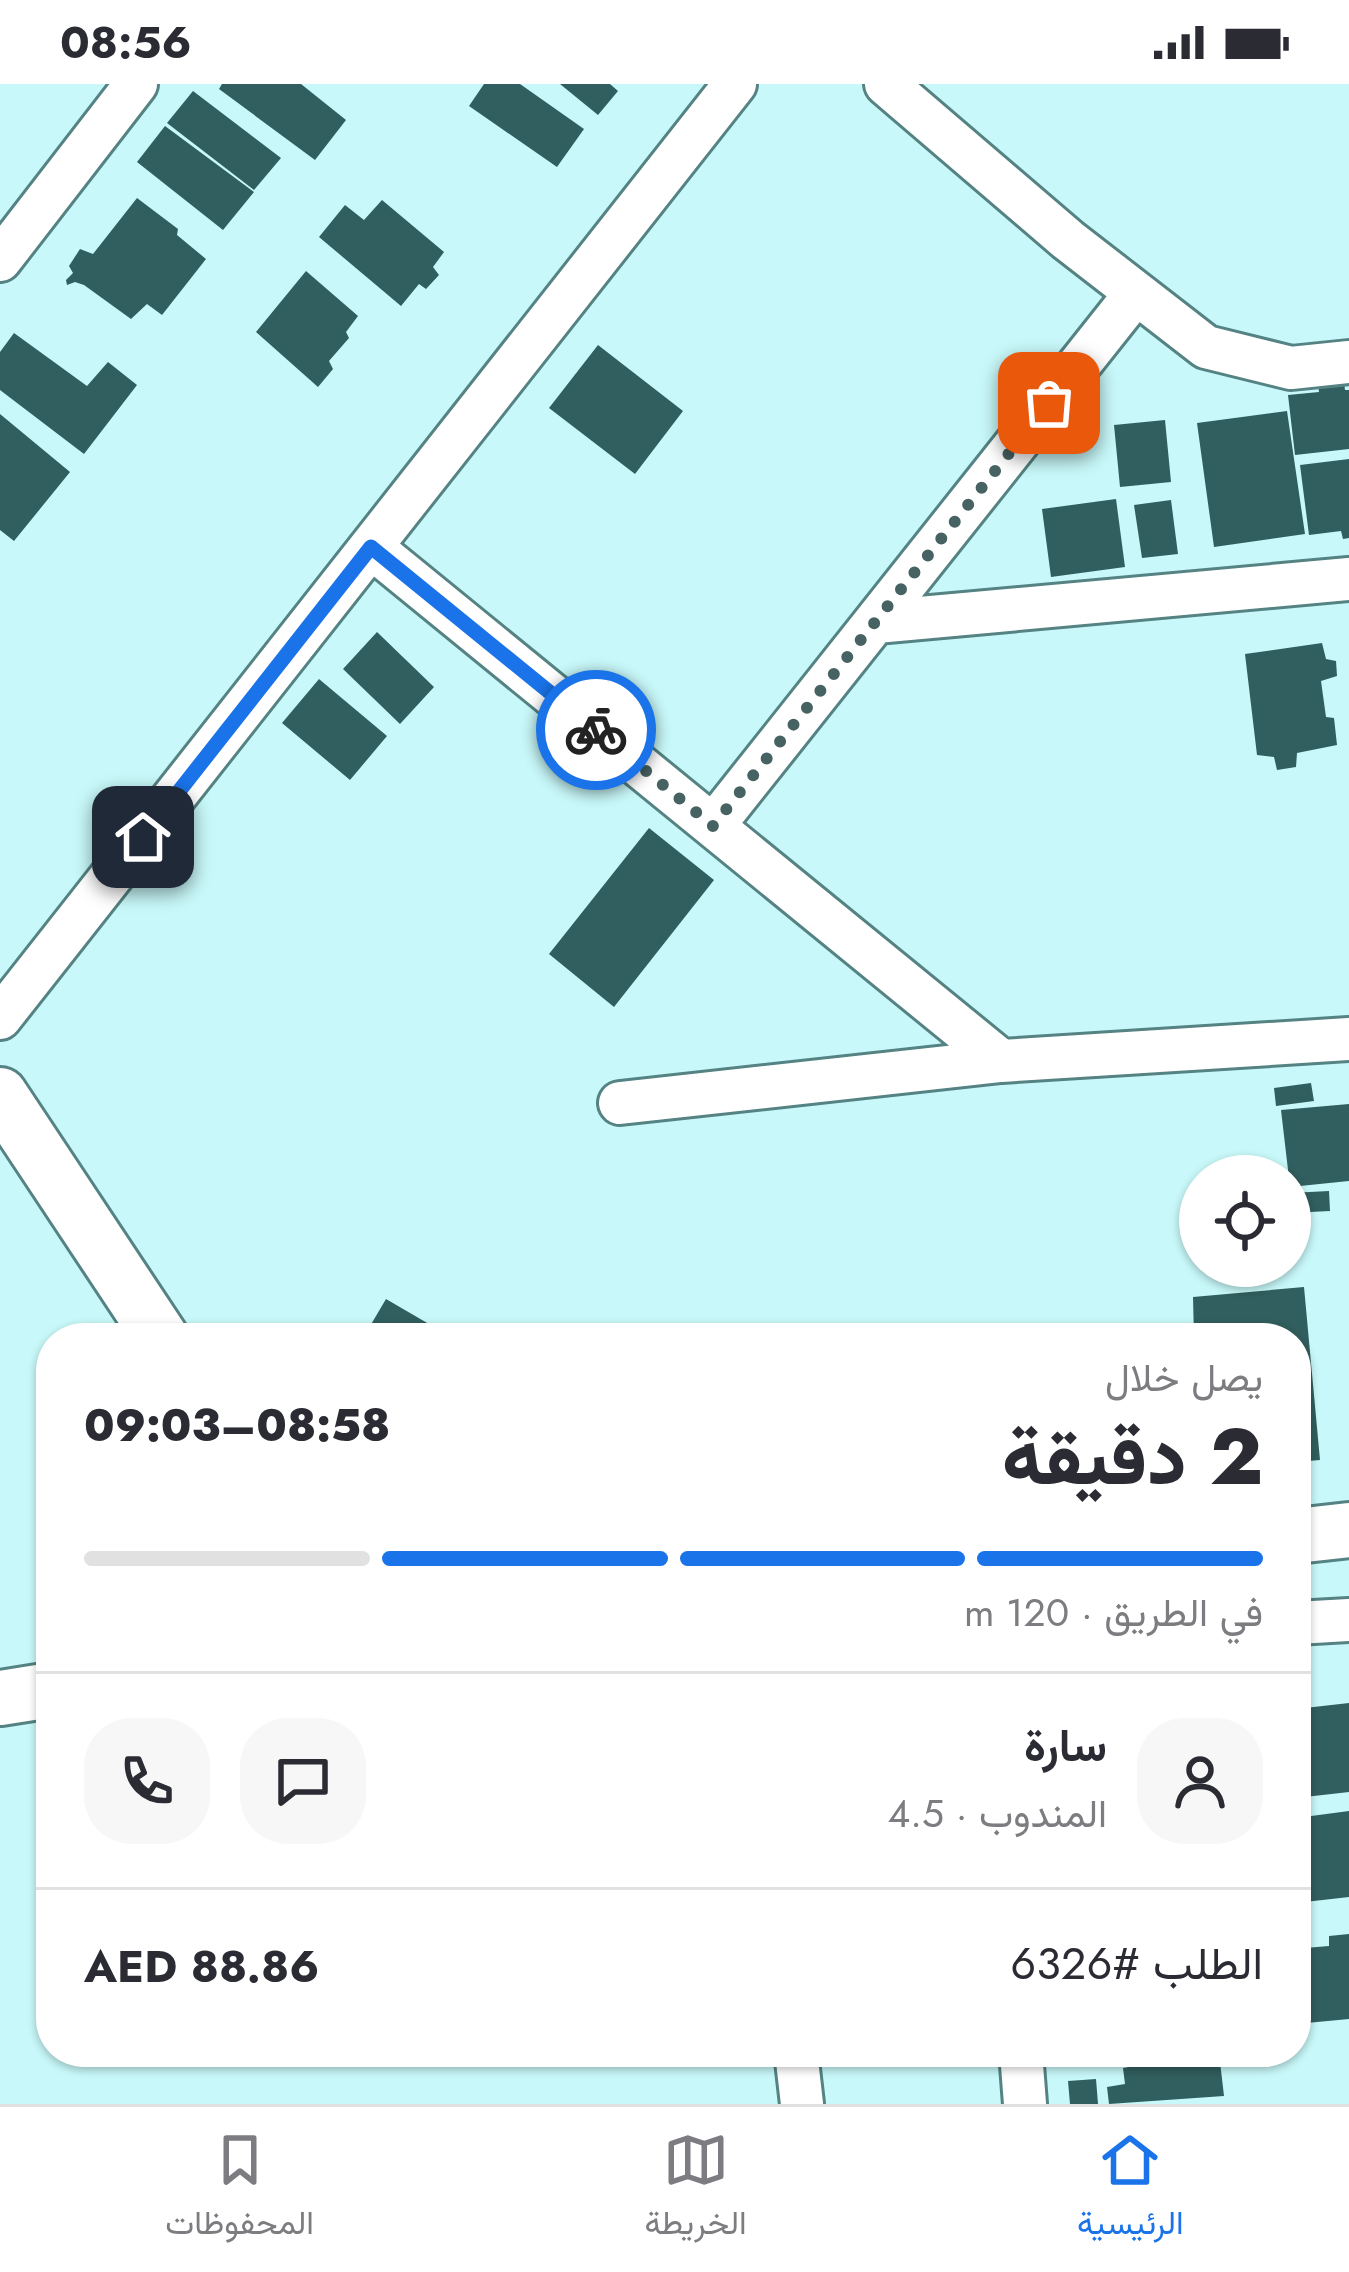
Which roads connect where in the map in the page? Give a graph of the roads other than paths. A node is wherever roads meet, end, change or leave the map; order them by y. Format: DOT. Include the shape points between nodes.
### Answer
graph roads {
  1 [pos="136,84"];
  2 [pos="736,84"];
  3 [pos="886,84"];
  4 [pos="0,260"];
  5 [pos="1136,293"];
  6 [pos="1349,362"];
  7 [pos="371,547"];
  8 [pos="1349,579"];
  9 [pos="876,622"];
  10 [pos="713,826"];
  11 [pos="0,1018"];
  12 [pos="1349,1039"];
  13 [pos="1001,1061"];
  14 [pos="0,1095"];
  15 [pos="620,1102"];
  16 [pos="151,1323"];
  17 [pos="1349,1530"];
  18 [pos="1311,1534"];
  19 [pos="1349,1620"];
  20 [pos="1311,1622"];
  21 [pos="36,1692"];
  22 [pos="0,1698"];
  23 [pos="798,2067"];
  24 [pos="1022,2067"];
  25 [pos="802,2104"];
  26 [pos="1025,2104"];
  1 -- 4 [label="street"];
  2 -- 7 [label="street"];
  3 -- 5 [label="street"];
  5 -- 6 [label="street" via="1206,347 1291,368"];
  5 -- 9 [label="street"];
  7 -- 10 [label="street"];
  7 -- 11 [label="street"];
  8 -- 9 [label="street"];
  9 -- 10 [label="street"];
  10 -- 13 [label="street"];
  12 -- 13 [label="street"];
  13 -- 15 [label="street"];
  14 -- 16 [label="street"];
  17 -- 18 [label="street"];
  19 -- 20 [label="street"];
  21 -- 22 [label="street"];
  23 -- 25 [label="street"];
  24 -- 26 [label="street"];
}
